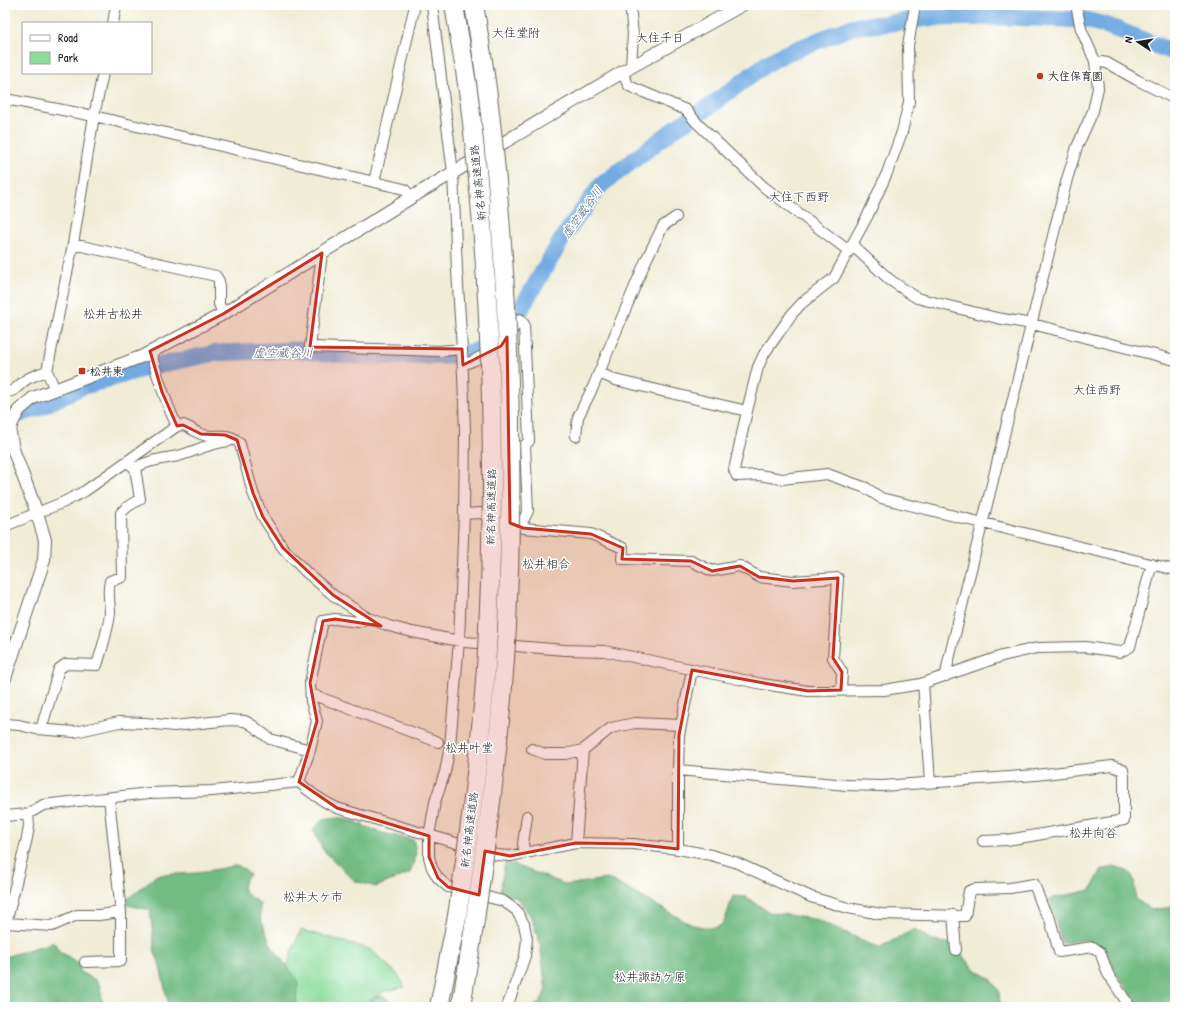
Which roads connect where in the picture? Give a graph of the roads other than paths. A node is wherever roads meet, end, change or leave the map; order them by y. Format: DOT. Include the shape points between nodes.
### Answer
graph roads {
  1 [pos="116,5"];
  2 [pos="415,5"];
  3 [pos="432,5"];
  4 [pos="454,5"];
  5 [pos="474,5"];
  6 [pos="619,5"];
  7 [pos="742,5"];
  8 [pos="915,5"];
  9 [pos="630,6"];
  10 [pos="1076,8"];
  11 [pos="112,22"];
  12 [pos="1095,61"];
  13 [pos="627,70"];
  14 [pos="102,74"];
  15 [pos="5,99"];
  16 [pos="1175,99"];
  17 [pos="94,116"];
  18 [pos="453,173"];
  19 [pos="374,182"];
  20 [pos="412,197"];
  21 [pos="676,217"];
  22 [pos="73,244"];
  23 [pos="851,248"];
  24 [pos="322,253"];
  25 [pos="223,314"];
  26 [pos="1032,324"];
  27 [pos="462,349"];
  28 [pos="150,351"];
  29 [pos="1175,360"];
  30 [pos="463,365"];
  31 [pos="47,371"];
  32 [pos="600,373"];
  33 [pos="55,390"];
  34 [pos="5,392"];
  35 [pos="747,411"];
  36 [pos="10,425"];
  37 [pos="177,426"];
  38 [pos="576,436"];
  39 [pos="237,440"];
  40 [pos="498,464"];
  41 [pos="526,464"];
  42 [pos="131,465"];
  43 [pos="37,513"];
  44 [pos="464,514"];
  45 [pos="982,522"];
  46 [pos="5,526"];
  47 [pos="520,526"];
  48 [pos="1152,564"];
  49 [pos="1175,570"];
  50 [pos="368,618"];
  51 [pos="459,641"];
  52 [pos="692,670"];
  53 [pos="946,676"];
  54 [pos="5,678"];
  55 [pos="923,684"];
  56 [pos="841,690"];
  57 [pos="311,694"];
  58 [pos="5,724"];
  59 [pos="681,725"];
  60 [pos="41,729"];
  61 [pos="438,742"];
  62 [pos="532,749"];
  63 [pos="310,750"];
  64 [pos="583,750"];
  65 [pos="678,770"];
  66 [pos="299,782"];
  67 [pos="930,782"];
  68 [pos="109,798"];
  69 [pos="28,814"];
  70 [pos="5,816"];
  71 [pos="527,816"];
  72 [pos="429,836"];
  73 [pos="983,841"];
  74 [pos="576,843"];
  75 [pos="678,849"];
  76 [pos="525,853"];
  77 [pos="8,903"];
  78 [pos="121,912"];
  79 [pos="953,915"];
  80 [pos="956,950"];
  81 [pos="85,962"];
  82 [pos="439,1007"];
  83 [pos="460,1007"];
  84 [pos="506,1007"];
  85 [pos="1130,1007"];
  1 -- 11 [label="street"];
  2 -- 19 [label="street"];
  3 -- 18 [label="street"];
  4 -- 82 [label="highway, 新名神高速道路, bridge" via="471,112 483,239 491,368 492,508 486,668 477,767 457,916"];
  5 -- 83 [label="highway, 新名神高速道路, bridge" via="488,95 500,221 508,351 511,497 507,628 497,753 475,920"];
  6 -- 9 [label="street"];
  7 -- 13 [label="street"];
  8 -- 23 [label="street" via="908,46 908,102 902,132 887,173"];
  9 -- 13 [label="street" via="633,34"];
  10 -- 12 [label="street" via="1081,29"];
  12 -- 16 [label="street" via="1107,62"];
  12 -- 26 [label="street" via="1098,88 1093,111 1069,172"];
  13 -- 18 [label="street"];
  13 -- 23 [label="street" via="629,86 686,110 764,187"];
  14 -- 17 [label="street"];
  15 -- 17 [label="street"];
  17 -- 19 [label="street"];
  17 -- 22 [label="street"];
  18 -- 20 [label="street"];
  18 -- 27 [label="street"];
  19 -- 20 [label="street" via="404,189"];
  20 -- 24 [label="street"];
  21 -- 32 [label="street" via="663,226 646,260"];
  22 -- 25 [label="street" via="216,276 219,281 219,304"];
  22 -- 31 [label="street"];
  23 -- 26 [label="street" via="917,298"];
  23 -- 35 [label="street" via="834,278 802,303 764,354 758,367"];
  24 -- 25 [label="street"];
  24 -- 27 [label="street" via="310,347 440,351"];
  25 -- 28 [label="street"];
  26 -- 29 [label="street"];
  26 -- 45 [label="street"];
  27 -- 30 [label="street"];
  28 -- 33 [label="street"];
  28 -- 37 [label="street" via="162,392"];
  30 -- 41 [label="street" via="501,346 520,319 524,324 529,441 525,445"];
  30 -- 44 [label="street"];
  31 -- 33 [label="street"];
  31 -- 34 [label="street"];
  32 -- 35 [label="street" via="615,380"];
  32 -- 38 [label="street" via="578,417"];
  33 -- 36 [label="street" via="33,398 20,410"];
  35 -- 45 [label="street" via="734,470 737,476 759,475 782,479 827,474 866,488 881,498"];
  36 -- 43 [label="street" via="13,449"];
  37 -- 39 [label="street" via="183,425 209,436 232,436"];
  37 -- 42 [label="street"];
  39 -- 42 [label="street" via="212,443 179,455"];
  39 -- 50 [label="street" via="263,517 283,548 333,595"];
  40 -- 41 [label="street"];
  41 -- 47 [label="street" via="528,511"];
  42 -- 43 [label="street" via="64,502"];
  42 -- 60 [label="street" via="140,499 121,513 122,577 110,581 108,586 110,614 96,665 66,664 59,669"];
  43 -- 46 [label="street"];
  43 -- 54 [label="street" via="45,540 44,560"];
  44 -- 47 [label="street" via="480,513"];
  44 -- 51 [label="street"];
  45 -- 48 [label="street"];
  45 -- 53 [label="street"];
  47 -- 56 [label="street" via="591,534 623,548 622,559 692,561 712,571 740,566 759,577 794,581 838,578 833,658 842,672"];
  48 -- 49 [label="street"];
  48 -- 53 [label="street" via="1130,647 1120,652 1085,647 1036,648 1002,656"];
  50 -- 51 [label="street" via="412,632"];
  50 -- 57 [label="street" via="358,622 335,619 323,621 310,683"];
  51 -- 52 [label="street" via="604,651"];
  51 -- 72 [label="street" via="450,746"];
  52 -- 56 [label="street" via="808,691"];
  52 -- 59 [label="street"];
  53 -- 55 [label="street"];
  55 -- 56 [label="street" via="884,690"];
  55 -- 67 [label="street"];
  57 -- 61 [label="street"];
  57 -- 63 [label="street" via="317,721"];
  58 -- 60 [label="street"];
  59 -- 64 [label="street" via="635,723 611,728"];
  59 -- 65 [label="street"];
  60 -- 63 [label="street" via="75,732 119,722 174,726 230,720 245,721 270,739"];
  62 -- 64 [label="street" via="545,754 565,754"];
  63 -- 66 [label="street"];
  64 -- 74 [label="street"];
  65 -- 67 [label="street" via="847,785 882,786"];
  65 -- 75 [label="street"];
  66 -- 68 [label="street"];
  66 -- 72 [label="street" via="306,790 337,808"];
  67 -- 73 [label="street" via="1036,775 1112,766 1123,770 1124,820 1007,840"];
  68 -- 69 [label="street" via="43,805"];
  68 -- 78 [label="street"];
  69 -- 70 [label="street"];
  69 -- 77 [label="street" via="27,838"];
  71 -- 76 [label="street" via="523,844"];
  72 -- 76 [label="street" via="497,855"];
  72 -- 84 [label="street" via="428,857 438,878 448,887 503,901 516,910 524,924 527,939 525,956"];
  74 -- 75 [label="street" via="633,844"];
  74 -- 76 [label="street"];
  75 -- 79 [label="street" via="711,854 735,862 811,897 848,908 881,914"];
  77 -- 78 [label="street" via="6,923 52,926 77,915"];
  78 -- 81 [label="street" via="121,961"];
  79 -- 80 [label="street"];
  79 -- 85 [label="street" via="965,916 969,891 975,888 1010,888 1034,884 1050,919 1059,952 1093,947 1100,952 1108,974"];
}
